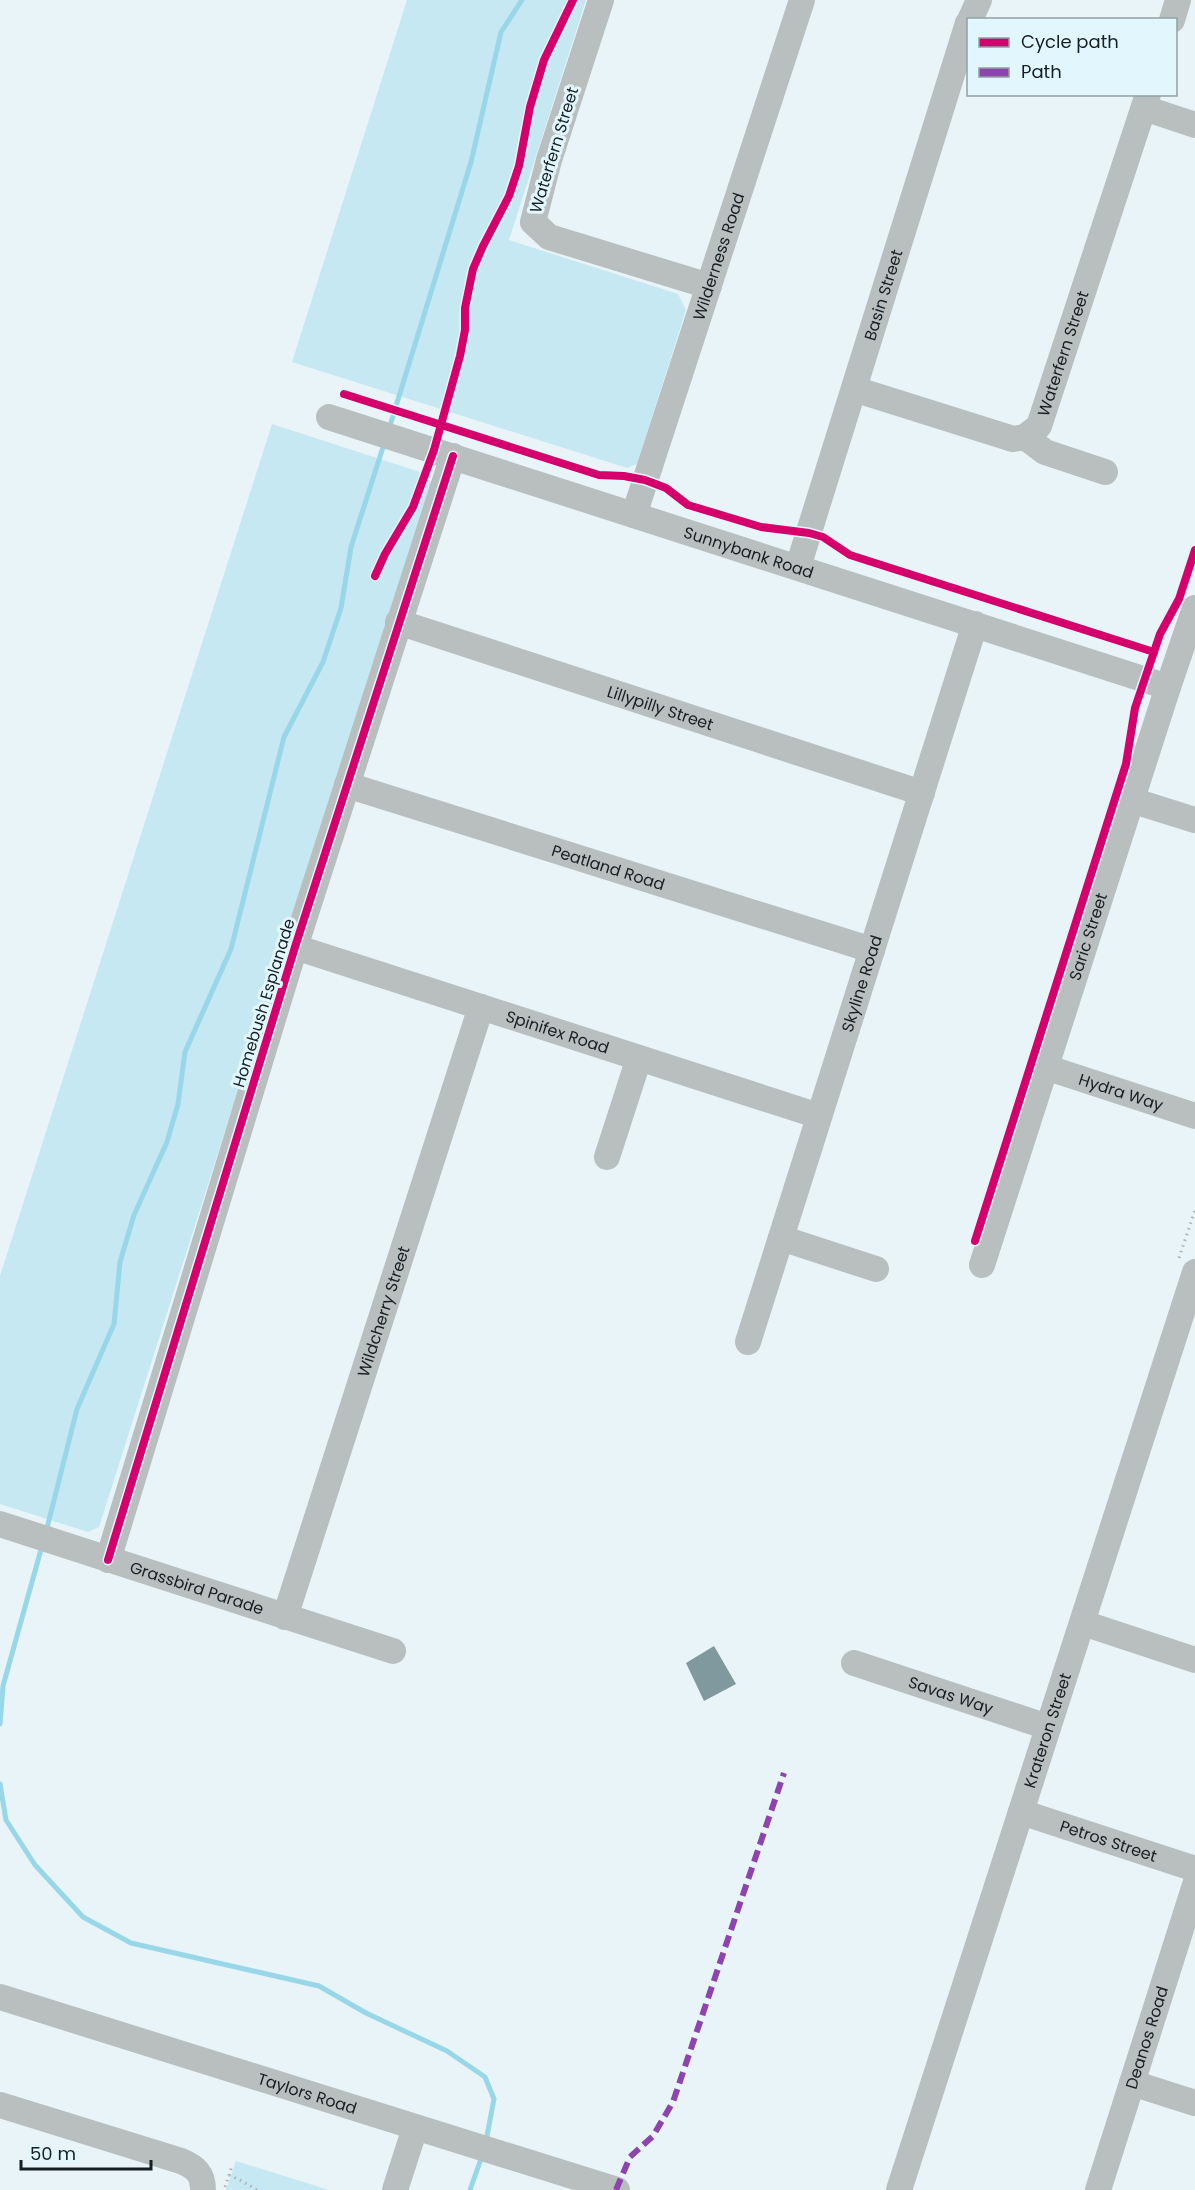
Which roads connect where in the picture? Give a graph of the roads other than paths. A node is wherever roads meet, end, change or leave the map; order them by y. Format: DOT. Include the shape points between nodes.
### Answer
graph roads {
  1 [pos="601,0"];
  2 [pos="802,0"];
  3 [pos="979,0"];
  4 [pos="1178,0"];
  5 [pos="970,18"];
  6 [pos="1173,18"];
  7 [pos="967,27"];
  8 [pos="1146,101"];
  9 [pos="1195,125"];
  10 [pos="709,286"];
  11 [pos="854,389"];
  12 [pos="329,417"];
  13 [pos="1025,437"];
  14 [pos="453,456"];
  15 [pos="1105,472"];
  16 [pos="634,514"];
  17 [pos="798,567"];
  18 [pos="1195,608"];
  19 [pos="398,622"];
  20 [pos="975,624"];
  21 [pos="1168,687"];
  22 [pos="346,785"];
  23 [pos="922,793"];
  24 [pos="1131,800"];
  25 [pos="1195,819"];
  26 [pos="295,946"];
  27 [pos="872,950"];
  28 [pos="481,1006"];
  29 [pos="639,1058"];
  30 [pos="1046,1067"];
  31 [pos="819,1116"];
  32 [pos="1195,1116"];
  33 [pos="607,1157"];
  34 [pos="781,1238"];
  35 [pos="982,1265"];
  36 [pos="876,1269"];
  37 [pos="1195,1272"];
  38 [pos="748,1342"];
  39 [pos="0,1524"];
  40 [pos="108,1560"];
  41 [pos="285,1617"];
  42 [pos="1083,1623"];
  43 [pos="393,1651"];
  44 [pos="1195,1660"];
  45 [pos="854,1663"];
  46 [pos="1048,1727"];
  47 [pos="1021,1812"];
  48 [pos="1195,1869"];
  49 [pos="1195,1885"];
  50 [pos="0,1997"];
  51 [pos="1132,2083"];
  52 [pos="1195,2103"];
  53 [pos="0,2105"];
  54 [pos="415,2128"];
  55 [pos="203,2190"];
  56 [pos="395,2190"];
  57 [pos="617,2190"];
  58 [pos="899,2190"];
  59 [pos="1098,2190"];
  1 -- 10 [label="street, Waterfern Street" via="533,222 549,237"];
  2 -- 10 [label="street, Wilderness Road"];
  3 -- 5 [label="street, Basin Street"];
  4 -- 6 [label="street"];
  7 -- 11 [label="street, Basin Street"];
  8 -- 9 [label="street"];
  8 -- 13 [label="street, Waterfern Street" via="1039,426"];
  10 -- 16 [label="street, Wilderness Road"];
  11 -- 13 [label="street" via="1013,439"];
  11 -- 17 [label="street, Basin Street"];
  12 -- 14 [label="street, Sunnybank Road"];
  13 -- 15 [label="street" via="1044,452"];
  14 -- 16 [label="street, Sunnybank Road"];
  14 -- 19 [label="street, Homebush Esplanade"];
  16 -- 17 [label="street, Sunnybank Road"];
  17 -- 20 [label="street, Sunnybank Road"];
  18 -- 21 [label="street, Saric Street"];
  19 -- 22 [label="street, Homebush Esplanade"];
  19 -- 23 [label="street, Lillypilly Street"];
  20 -- 21 [label="street, Sunnybank Road"];
  20 -- 23 [label="street, Skyline Road"];
  21 -- 24 [label="street, Saric Street"];
  22 -- 26 [label="street, Homebush Esplanade"];
  22 -- 27 [label="street, Peatland Road"];
  23 -- 27 [label="street, Skyline Road"];
  24 -- 25 [label="street"];
  24 -- 30 [label="street, Saric Street"];
  26 -- 28 [label="street, Spinifex Road"];
  26 -- 40 [label="street, Homebush Esplanade"];
  27 -- 31 [label="street, Skyline Road"];
  28 -- 29 [label="street, Spinifex Road"];
  28 -- 41 [label="street, Wildcherry Street"];
  29 -- 31 [label="street, Spinifex Road"];
  29 -- 33 [label="street"];
  30 -- 32 [label="street, Hydra Way"];
  30 -- 35 [label="street, Saric Street"];
  31 -- 34 [label="street, Skyline Road"];
  34 -- 36 [label="street"];
  34 -- 38 [label="street, Skyline Road"];
  37 -- 42 [label="street, Krateron Street"];
  39 -- 40 [label="street, Grassbird Parade"];
  40 -- 41 [label="street, Grassbird Parade"];
  41 -- 43 [label="street, Grassbird Parade"];
  42 -- 44 [label="street"];
  42 -- 46 [label="street, Krateron Street"];
  45 -- 46 [label="street, Savas Way"];
  46 -- 47 [label="street, Krateron Street"];
  47 -- 48 [label="street, Petros Street"];
  47 -- 58 [label="street, Krateron Street"];
  49 -- 51 [label="street, Deanos Road"];
  50 -- 54 [label="street, Taylors Road"];
  51 -- 52 [label="street"];
  51 -- 59 [label="street, Deanos Road"];
  53 -- 55 [label="street" via="181,2161 199,2172"];
  54 -- 56 [label="street"];
  54 -- 57 [label="street, Taylors Road"];
}
